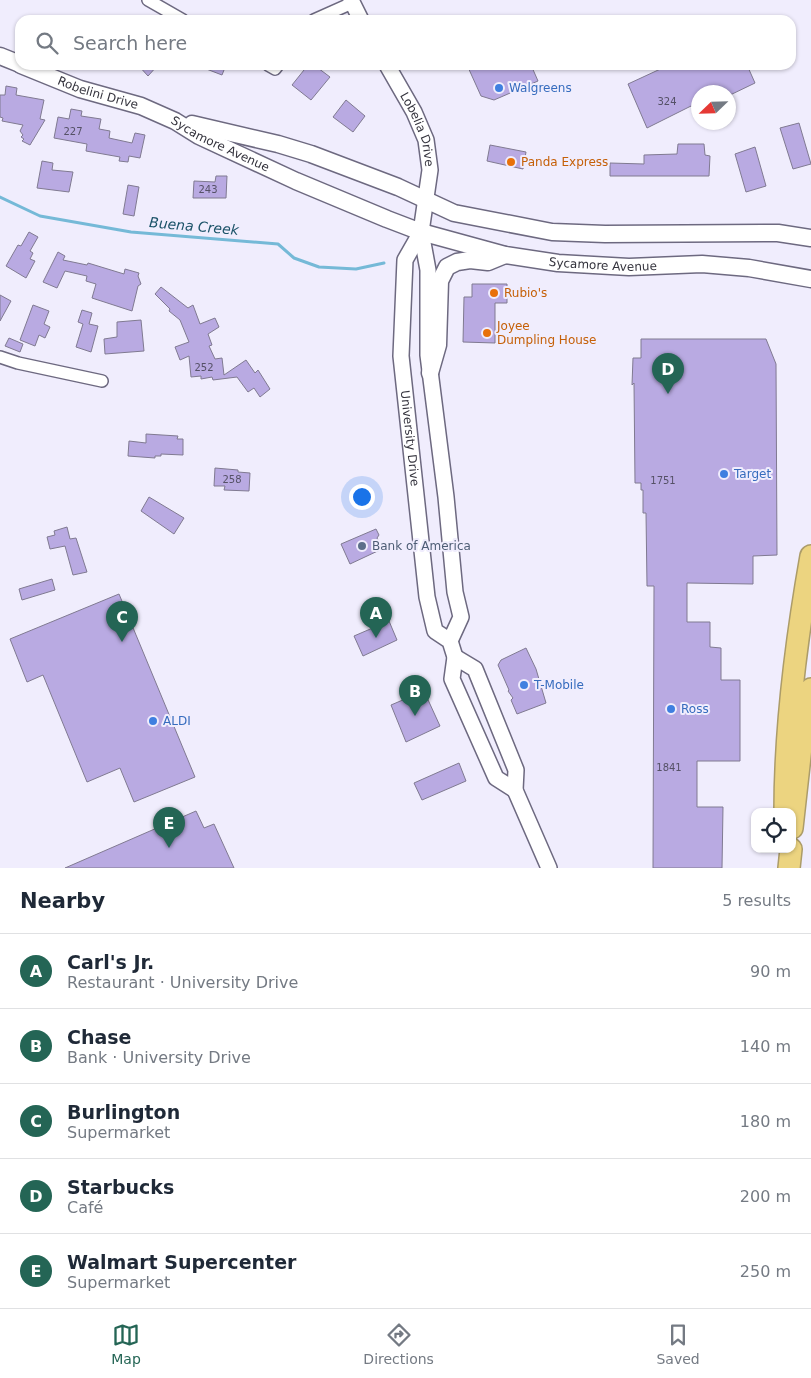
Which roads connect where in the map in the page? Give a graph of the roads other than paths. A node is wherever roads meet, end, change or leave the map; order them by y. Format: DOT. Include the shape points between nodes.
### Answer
graph roads {
  1 [pos="148,0"];
  2 [pos="352,1"];
  3 [pos="175,15"];
  4 [pos="324,15"];
  5 [pos="359,15"];
  6 [pos="0,56"];
  7 [pos="15,62"];
  8 [pos="33,70"];
  9 [pos="390,70"];
  10 [pos="175,121"];
  11 [pos="426,200"];
  12 [pos="421,232"];
  13 [pos="811,238"];
  14 [pos="505,255"];
  15 [pos="811,279"];
  16 [pos="0,356"];
  17 [pos="430,373"];
  18 [pos="102,381"];
  19 [pos="811,556"];
  20 [pos="450,641"];
  21 [pos="456,657"];
  22 [pos="811,689"];
  23 [pos="515,790"];
  24 [pos="785,808"];
  25 [pos="794,808"];
  26 [pos="785,853"];
  27 [pos="790,853"];
  28 [pos="549,868"];
  29 [pos="787,868"];
  1 -- 3 [label="street"];
  2 -- 4 [label="street"];
  2 -- 5 [label="street"];
  6 -- 7 [label="main road, Robelini Drive"];
  8 -- 10 [label="main road, Robelini Drive" via="80,89 141,106"];
  9 -- 11 [label="street, Lobelia Drive" via="426,140 430,170"];
  10 -- 11 [label="main road, Sycamore Avenue" via="294,149"];
  10 -- 12 [label="main road, Sycamore Avenue" via="199,136 296,181"];
  11 -- 12 [label="street, University Drive"];
  11 -- 13 [label="main road, Sycamore Avenue" via="454,213 552,232 778,233"];
  12 -- 14 [label="main road, Sycamore Avenue"];
  12 -- 17 [label="street, University Drive" via="428,270"];
  12 -- 20 [label="street, University Drive" via="405,260 401,356 427,597 436,631"];
  14 -- 15 [label="main road, Sycamore Avenue" via="558,263 628,267 702,264"];
  14 -- 17 [label="main road" via="488,262 470,260 447,267 440,281 438,345"];
  16 -- 18 [label="street" via="18,363"];
  17 -- 20 [label="street, University Drive" via="455,592 461,617"];
  19 -- 24 [label="highway" via="792,680"];
  20 -- 21 [label="street, University Drive"];
  21 -- 23 [label="street" via="475,669 516,770"];
  21 -- 23 [label="street, University Drive" via="452,679 496,778"];
  22 -- 25 [label="highway"];
  23 -- 28 [label="street"];
  26 -- 29 [label="highway"];
  27 -- 29 [label="highway"];
}
